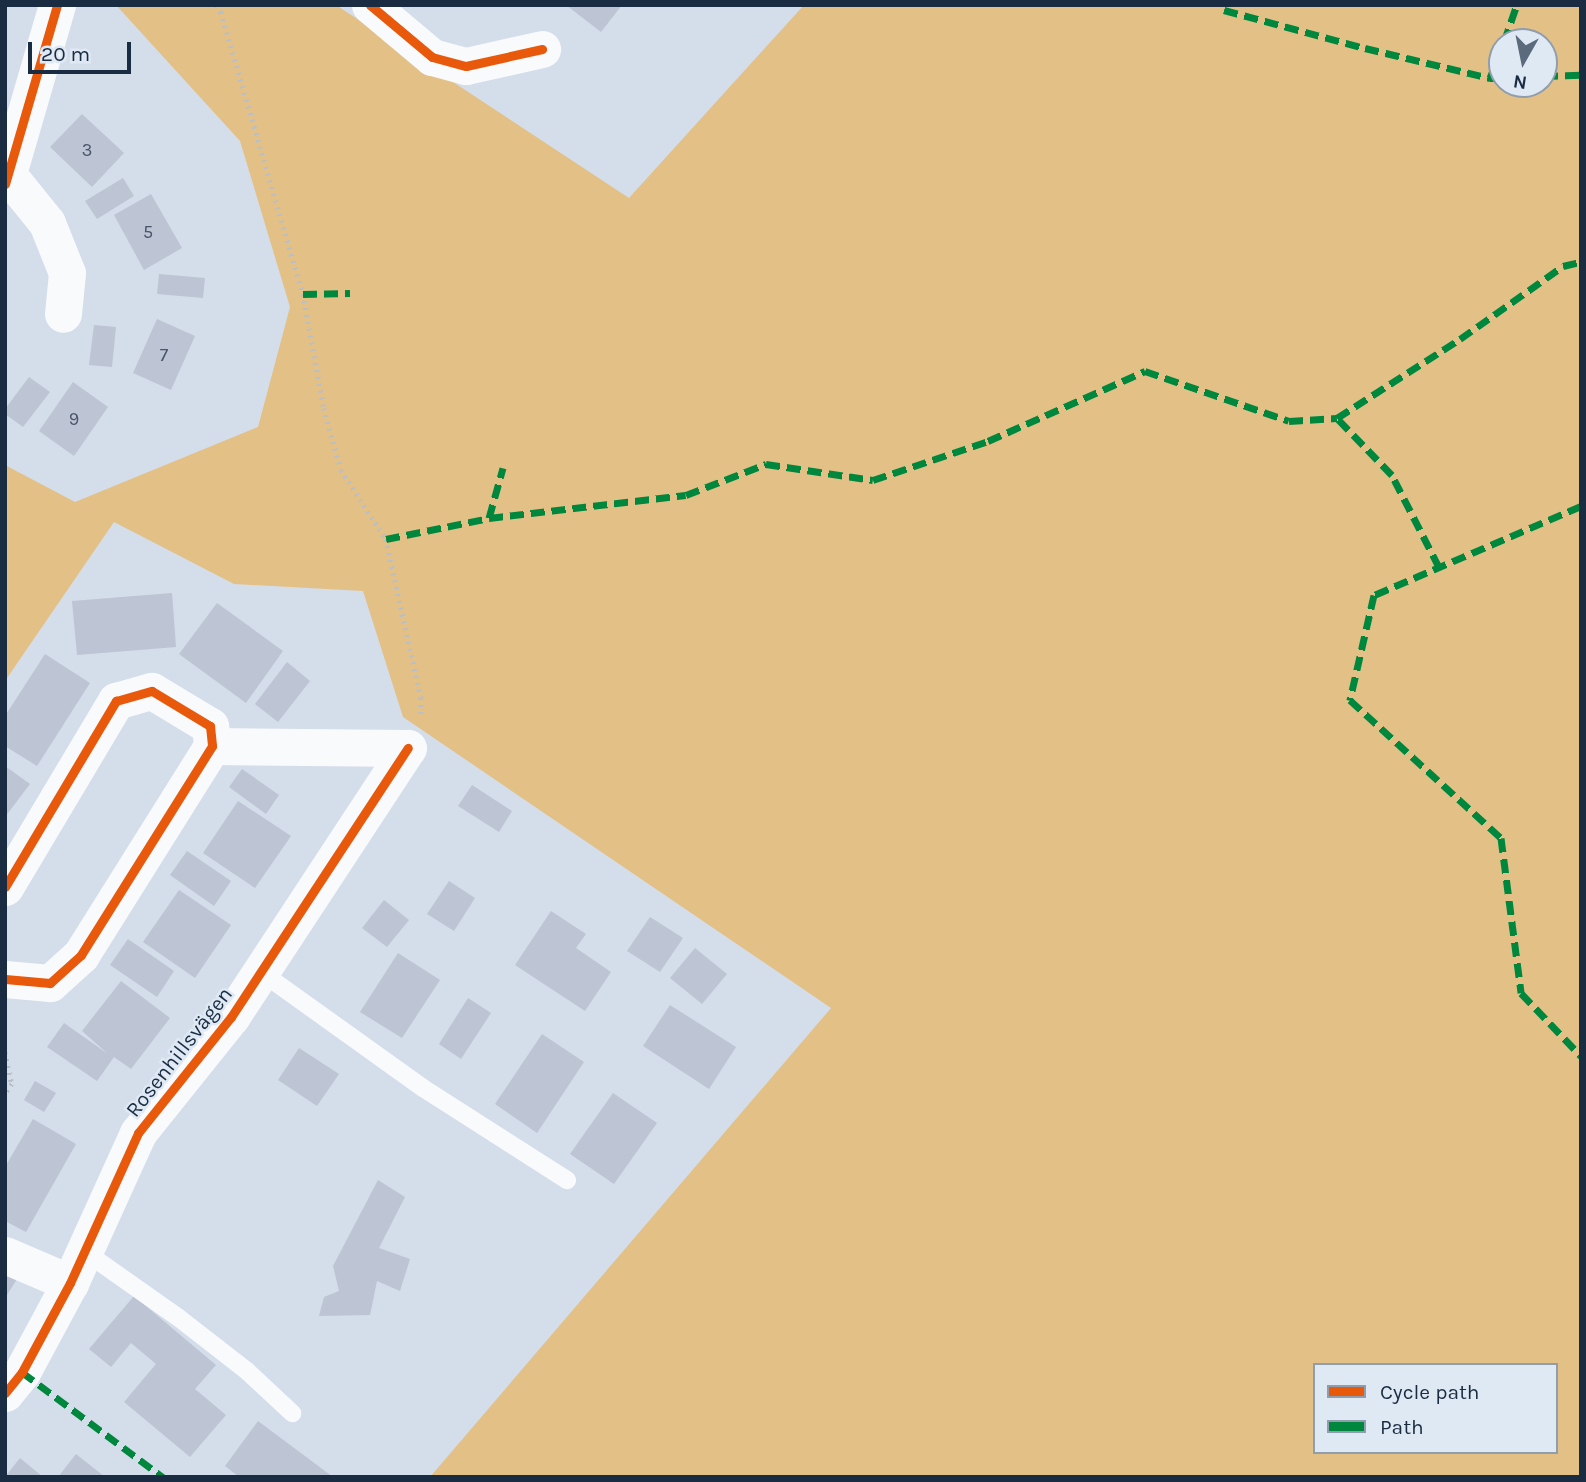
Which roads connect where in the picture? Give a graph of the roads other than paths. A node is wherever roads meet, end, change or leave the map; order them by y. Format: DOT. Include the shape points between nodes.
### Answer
graph roads {
  1 [pos="57,5"];
  2 [pos="370,5"];
  3 [pos="541,49"];
  4 [pos="7,180"];
  5 [pos="63,314"];
  6 [pos="212,746"];
  7 [pos="5,887"];
  8 [pos="261,972"];
  9 [pos="5,979"];
  10 [pos="567,1180"];
  11 [pos="5,1255"];
  12 [pos="77,1267"];
  13 [pos="5,1393"];
  14 [pos="292,1413"];
  1 -- 4 [label="street"];
  2 -- 3 [label="street" via="432,57 466,66"];
  4 -- 5 [label="street" via="47,223 67,273"];
  6 -- 7 [label="street" via="210,726 152,691 116,701"];
  6 -- 8 [label="street, Rosenhillsvägen" via="408,748"];
  6 -- 9 [label="street" via="81,955 50,983"];
  8 -- 10 [label="lane" via="423,1088"];
  8 -- 12 [label="street, Rosenhillsvägen" via="138,1133"];
  11 -- 12 [label="street"];
  12 -- 13 [label="street, Rosenhillsvägen" via="22,1372"];
  12 -- 14 [label="lane" via="180,1318"];
}
